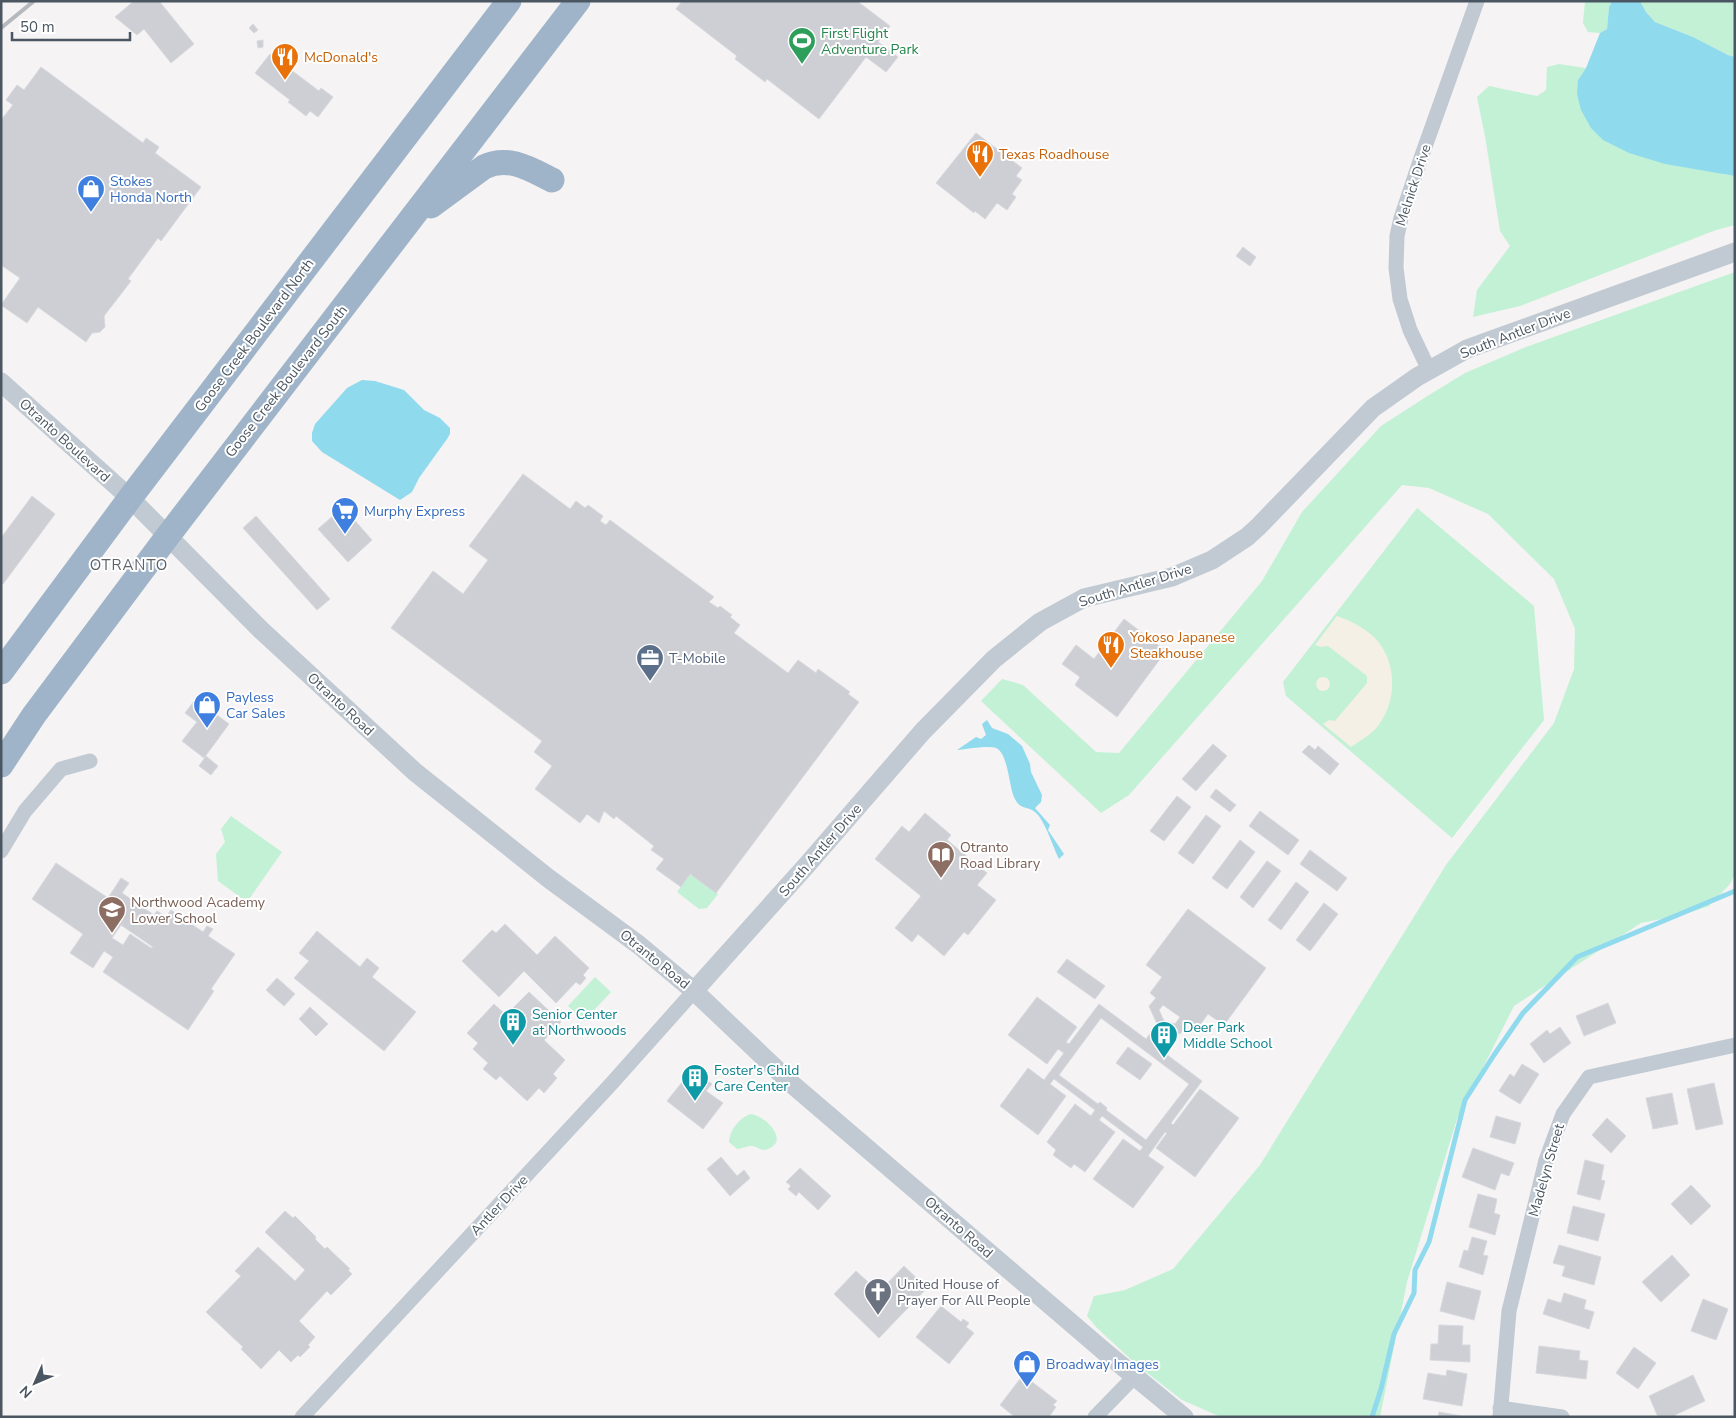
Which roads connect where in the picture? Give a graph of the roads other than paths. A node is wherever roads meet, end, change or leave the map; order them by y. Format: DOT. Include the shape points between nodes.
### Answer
graph roads {
  1 [pos="509,1"];
  2 [pos="578,1"];
  3 [pos="1477,1"];
  4 [pos="552,180"];
  5 [pos="406,224"];
  6 [pos="1735,252"];
  7 [pos="1429,370"];
  8 [pos="1,382"];
  9 [pos="130,498"];
  10 [pos="166,537"];
  11 [pos="1,672"];
  12 [pos="90,761"];
  13 [pos="1,765"];
  14 [pos="1,851"];
  15 [pos="694,991"];
  16 [pos="1735,1045"];
  17 [pos="1134,1377"];
  18 [pos="1500,1412"];
  19 [pos="302,1417"];
  20 [pos="1095,1417"];
  21 [pos="1184,1417"];
  22 [pos="1562,1417"];
  1 -- 9 [label="highway, Goose Creek Boulevard North"];
  2 -- 5 [label="highway, Goose Creek Boulevard South"];
  3 -- 7 [label="street, Melnick Drive" via="1421,158 1398,236 1396,268 1400,299"];
  4 -- 5 [label="highway" via="514,163 494,162"];
  5 -- 10 [label="highway, Goose Creek Boulevard South"];
  6 -- 7 [label="street, South Antler Drive" via="1467,349"];
  7 -- 15 [label="street, South Antler Drive" via="1374,408 1247,537 1212,560 1172,577 1084,598 1040,622 994,659 923,732"];
  8 -- 9 [label="street, Otranto Boulevard"];
  9 -- 10 [label="street, Otranto Road"];
  9 -- 11 [label="highway, Goose Creek Boulevard North"];
  10 -- 13 [label="highway, Goose Creek Boulevard South" via="34,715"];
  10 -- 15 [label="street, Otranto Road" via="415,772"];
  12 -- 14 [label="street" via="62,770 25,810"];
  15 -- 17 [label="street, Otranto Road" via="793,1085"];
  15 -- 19 [label="street, Antler Drive"];
  16 -- 18 [label="street, Madelyn Street" via="1589,1077 1563,1114 1546,1160 1509,1311"];
  17 -- 20 [label="street"];
  17 -- 21 [label="street, Otranto Road"];
  18 -- 22 [label="street"];
}
